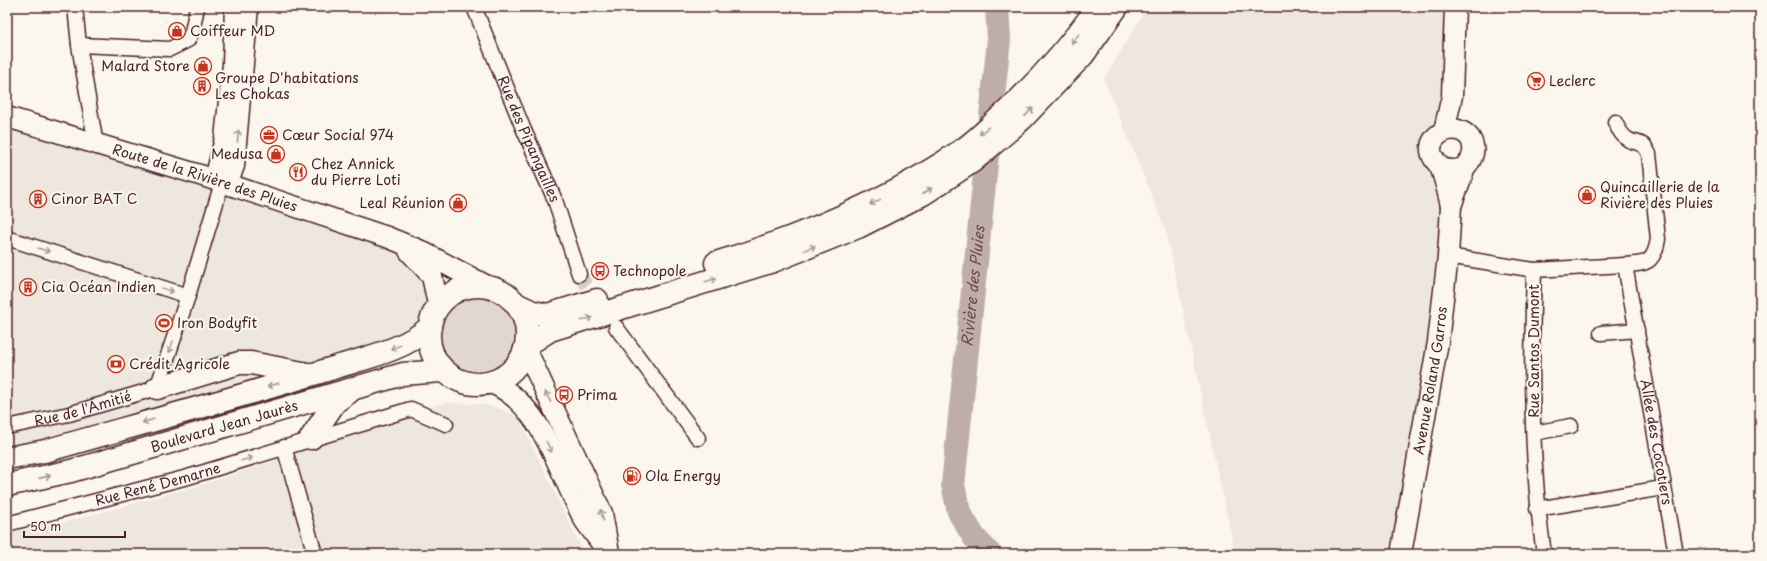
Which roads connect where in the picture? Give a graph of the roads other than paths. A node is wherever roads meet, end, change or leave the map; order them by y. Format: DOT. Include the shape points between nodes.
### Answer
graph roads {
  1 [pos="75,7"];
  2 [pos="197,7"];
  3 [pos="234,7"];
  4 [pos="249,7"];
  5 [pos="474,7"];
  6 [pos="1098,7"];
  7 [pos="1117,7"];
  8 [pos="1455,7"];
  9 [pos="79,45"];
  10 [pos="7,117"];
  11 [pos="1615,122"];
  12 [pos="1453,131"];
  13 [pos="96,145"];
  14 [pos="1440,167"];
  15 [pos="1465,167"];
  16 [pos="222,183"];
  17 [pos="1451,206"];
  18 [pos="7,238"];
  19 [pos="402,244"];
  20 [pos="771,254"];
  21 [pos="1448,256"];
  22 [pos="1625,265"];
  23 [pos="1534,270"];
  24 [pos="579,274"];
  25 [pos="487,286"];
  26 [pos="188,296"];
  27 [pos="438,304"];
  28 [pos="518,305"];
  29 [pos="616,327"];
  30 [pos="430,328"];
  31 [pos="1637,330"];
  32 [pos="1602,333"];
  33 [pos="526,347"];
  34 [pos="441,371"];
  35 [pos="311,375"];
  36 [pos="491,383"];
  37 [pos="157,388"];
  38 [pos="355,388"];
  39 [pos="446,424"];
  40 [pos="1571,426"];
  41 [pos="7,427"];
  42 [pos="1534,433"];
  43 [pos="311,438"];
  44 [pos="698,438"];
  45 [pos="284,447"];
  46 [pos="7,458"];
  47 [pos="7,485"];
  48 [pos="1663,488"];
  49 [pos="1537,510"];
  50 [pos="7,524"];
  51 [pos="316,554"];
  52 [pos="609,554"];
  53 [pos="1401,554"];
  54 [pos="1544,554"];
  55 [pos="1676,554"];
  1 -- 9 [label="street"];
  2 -- 9 [label="street" via="188,40 170,49"];
  3 -- 16 [label="street" via="232,64 224,138 216,171"];
  16 -- 4 [label="street, one-way" via="231,177 235,166"];
  5 -- 24 [label="street, Rue des Pipangailles" via="555,200"];
  6 -- 20 [label="main road, one-way" via="1073,42 1045,74 966,147 879,200 824,225"];
  20 -- 7 [label="main road, one-way" via="831,240 923,194 973,161 1022,120 1083,55"];
  8 -- 12 [label="main road, Avenue Roland Garros"];
  9 -- 13 [label="street"];
  10 -- 13 [label="main road, Route de la Rivière des Pluies"];
  11 -- 22 [label="street" via="1622,134 1646,147 1649,154 1658,239 1652,259 1643,264"];
  12 -- 14 [label="main road, Avenue Roland Garros" via="1437,136 1433,143 1431,151"];
  12 -- 15 [label="main road, Avenue Roland Garros" via="1468,136 1474,148 1470,162"];
  13 -- 16 [label="main road, Route de la Rivière des Pluies"];
  14 -- 15 [label="main road" via="1448,171 1457,171"];
  14 -- 17 [label="main road, Avenue Roland Garros"];
  15 -- 17 [label="main road, Avenue Roland Garros"];
  16 -- 19 [label="main road, Route de la Rivière des Pluies" via="327,216"];
  16 -- 26 [label="street"];
  17 -- 21 [label="main road, Avenue Roland Garros"];
  18 -- 26 [label="street, one-way"];
  19 -- 25 [label="main road" via="419,250"];
  19 -- 27 [label="main road" via="420,260 432,276"];
  20 -- 28 [label="main road" via="547,315"];
  33 -- 20 [label="main road, one-way" via="550,330"];
  21 -- 23 [label="street"];
  21 -- 53 [label="main road, Avenue Roland Garros" via="1438,342"];
  22 -- 23 [label="street"];
  22 -- 31 [label="street, Allée des Cocotiers"];
  23 -- 42 [label="street, Rue Santos Dumont" via="1531,358"];
  25 -- 27 [label="main road" via="469,286 452,292"];
  25 -- 28 [label="main road" via="506,294"];
  26 -- 37 [label="street, one-way"];
  27 -- 30 [label="main road"];
  28 -- 33 [label="main road" via="524,319"];
  29 -- 44 [label="street"];
  30 -- 34 [label="main road" via="432,352"];
  30 -- 35 [label="main road, Boulevard Jean Jaurès, one-way" via="396,348"];
  31 -- 32 [label="street"];
  31 -- 48 [label="street, Allée des Cocotiers"];
  33 -- 36 [label="main road" via="518,364 509,374"];
  52 -- 33 [label="main road, one-way" via="602,513"];
  34 -- 36 [label="main road" via="469,383"];
  34 -- 38 [label="main road, Boulevard Jean Jaurès" via="403,374"];
  35 -- 37 [label="main road" via="239,363"];
  35 -- 46 [label="main road, Boulevard Jean Jaurès, one-way" via="45,451"];
  36 -- 52 [label="main road, one-way" via="510,393 526,407 586,522"];
  37 -- 41 [label="street, Rue de l'Amitié" via="69,414"];
  38 -- 43 [label="main road" via="335,402"];
  47 -- 38 [label="main road, Boulevard Jean Jaurès, one-way" via="71,471"];
  39 -- 43 [label="street, Rue René Demarne" via="411,409"];
  40 -- 42 [label="street, Rue Santos Dumont"];
  42 -- 49 [label="street, Rue Santos Dumont"];
  43 -- 45 [label="street, Rue René Demarne"];
  50 -- 45 [label="street, Rue René Demarne, one-way" via="188,477"];
  45 -- 51 [label="street"];
  48 -- 49 [label="street"];
  48 -- 55 [label="street, Allée des Cocotiers"];
  49 -- 54 [label="street, Rue Santos Dumont"];
}
